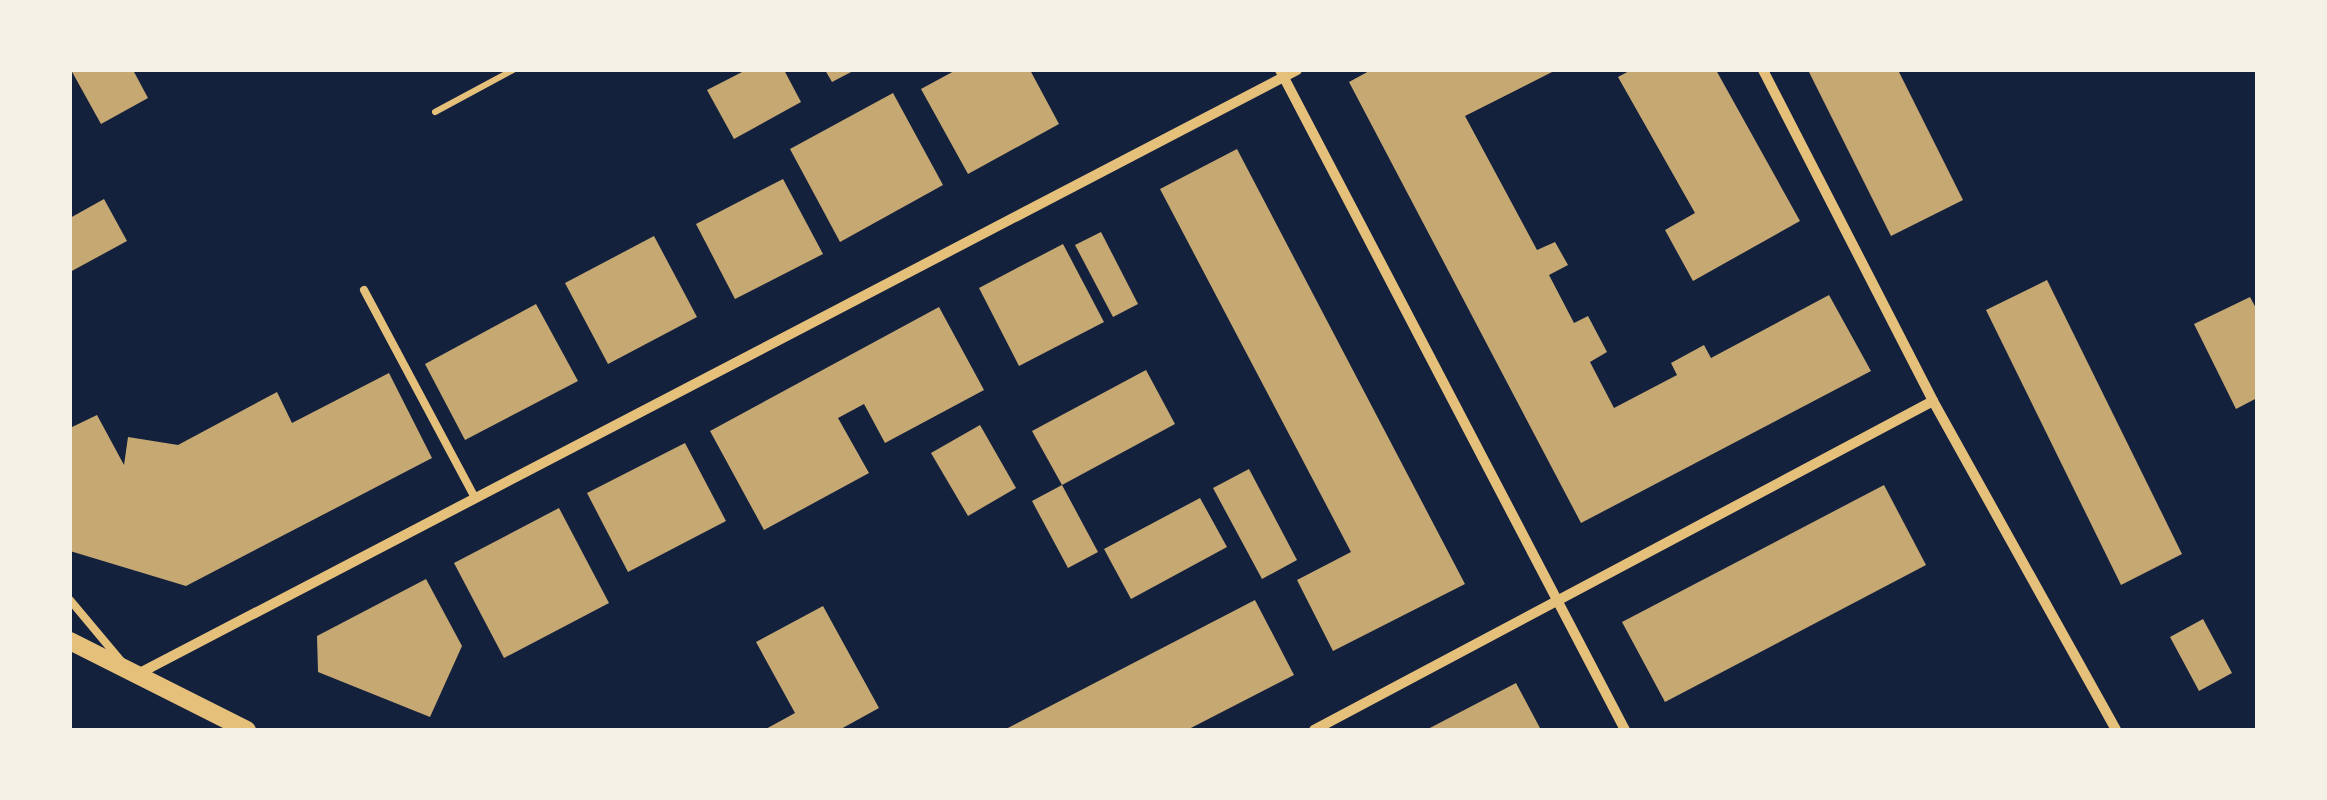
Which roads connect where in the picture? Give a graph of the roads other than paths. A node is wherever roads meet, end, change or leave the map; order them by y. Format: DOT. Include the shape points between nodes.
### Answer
graph roads {
  1 [pos="1297,70"];
  2 [pos="1763,70"];
  3 [pos="1282,74"];
  4 [pos="364,290"];
  5 [pos="1933,401"];
  6 [pos="475,498"];
  7 [pos="70,600"];
  8 [pos="1558,603"];
  9 [pos="70,641"];
  10 [pos="133,676"];
  11 [pos="247,730"];
  12 [pos="1314,730"];
  13 [pos="1625,730"];
  14 [pos="2116,730"];
  1 -- 3 [label="street"];
  2 -- 5 [label="street"];
  3 -- 6 [label="street"];
  3 -- 8 [label="street"];
  4 -- 6 [label="lane"];
  5 -- 8 [label="street"];
  5 -- 14 [label="street"];
  6 -- 10 [label="street"];
  7 -- 10 [label="lane"];
  8 -- 12 [label="street"];
  8 -- 13 [label="street"];
  9 -- 10 [label="street"];
  10 -- 11 [label="street"];
}
